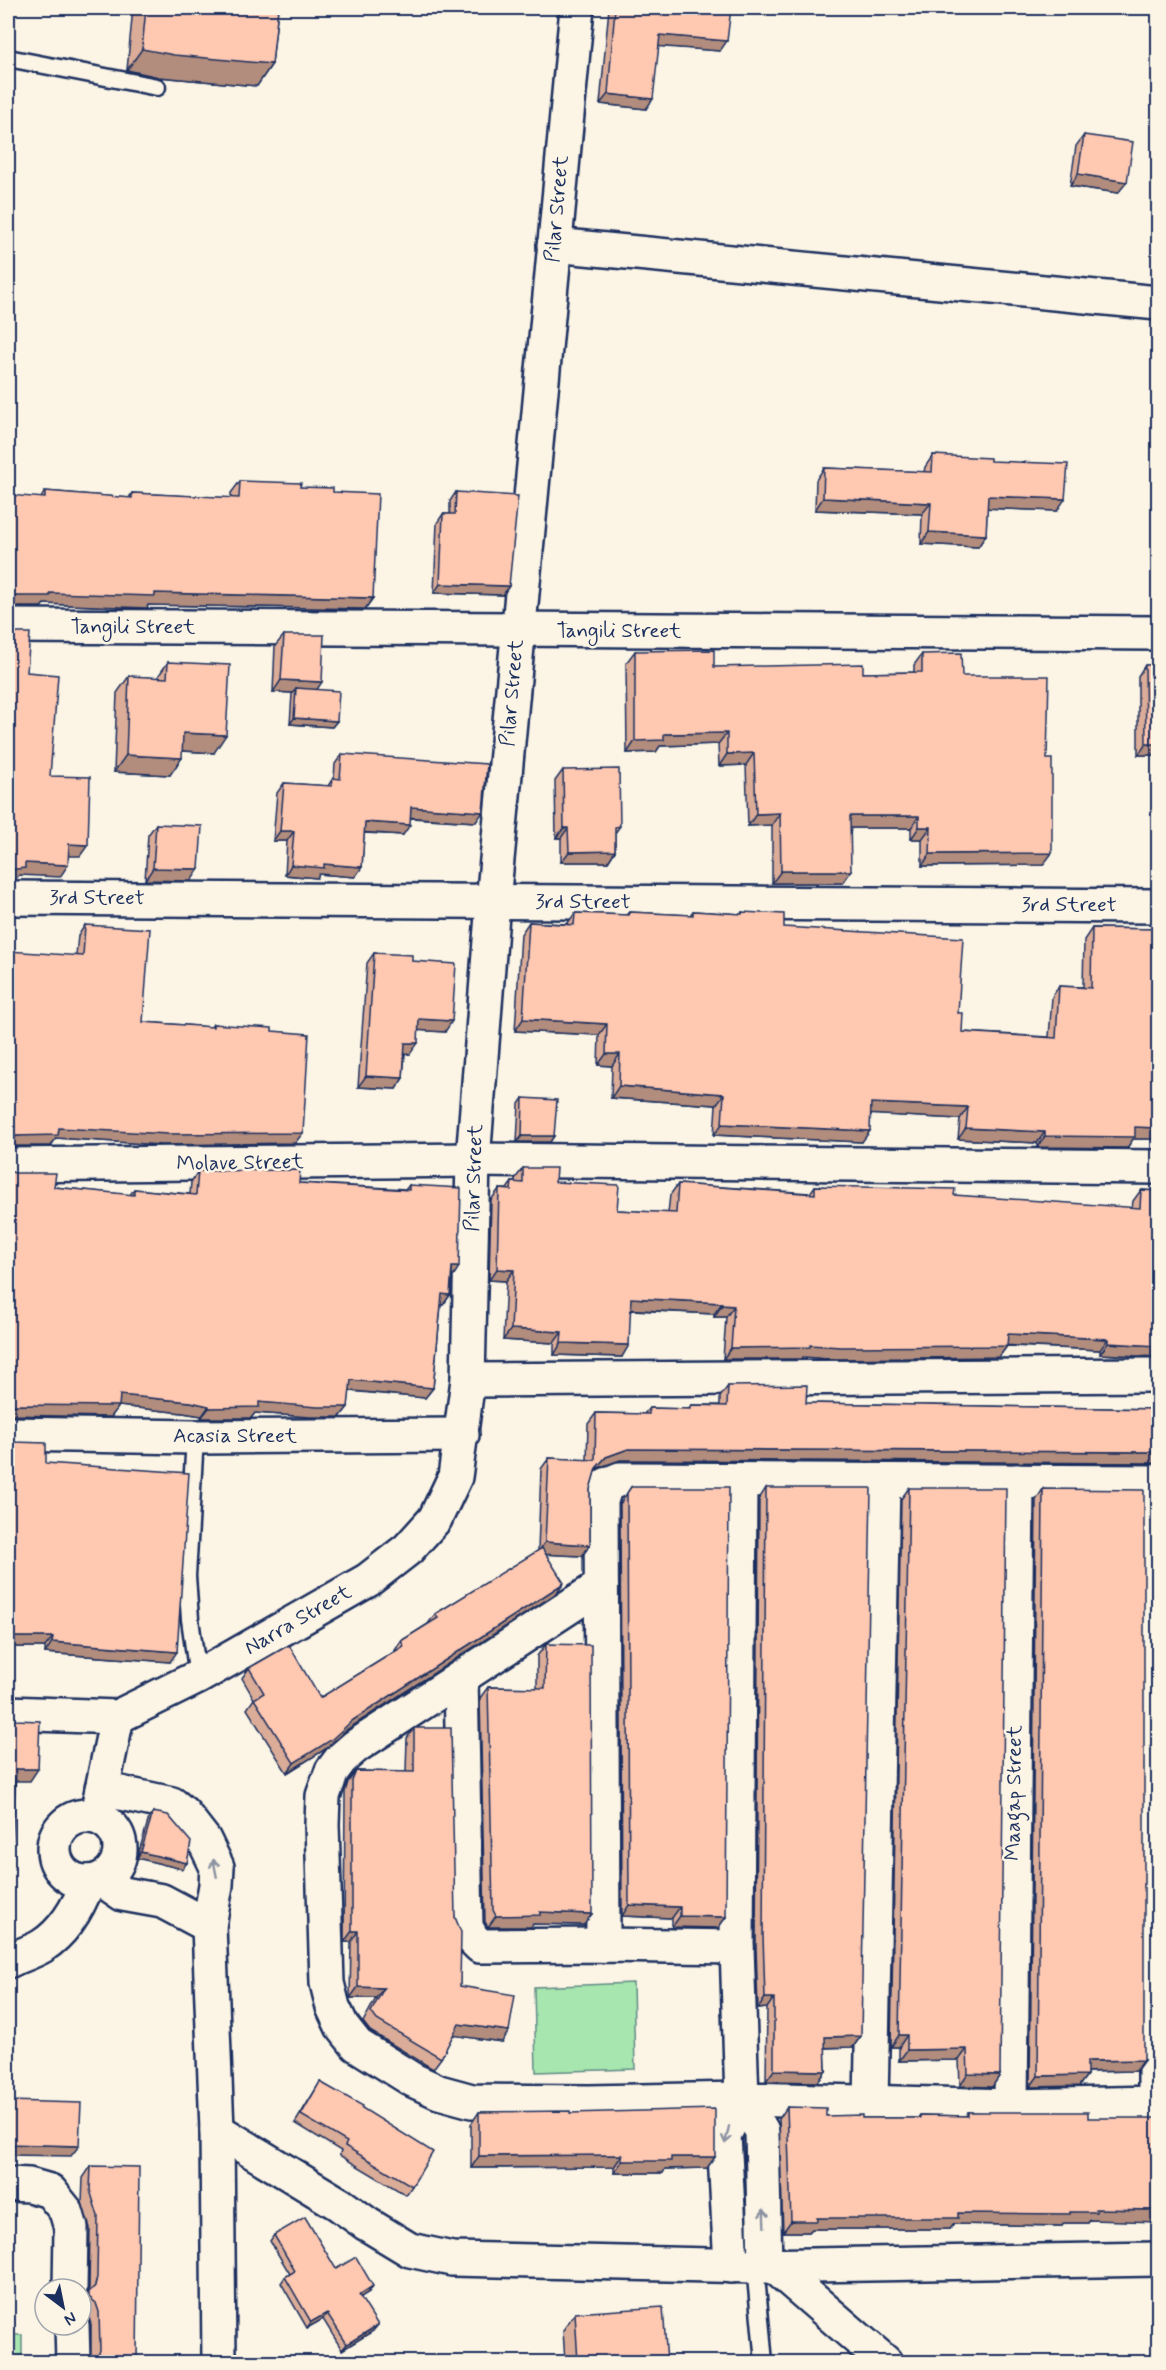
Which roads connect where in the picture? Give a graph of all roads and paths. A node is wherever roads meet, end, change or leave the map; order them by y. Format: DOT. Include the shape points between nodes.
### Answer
graph roads {
  1 [pos="577,8"];
  2 [pos="8,58"];
  3 [pos="157,87"];
  4 [pos="554,245"];
  5 [pos="1158,303"];
  6 [pos="8,626"];
  7 [pos="518,630"];
  8 [pos="1158,633"];
  9 [pos="8,897"];
  10 [pos="493,902"];
  11 [pos="1158,906"];
  12 [pos="473,1160"];
  13 [pos="8,1165"];
  14 [pos="1158,1167"];
  15 [pos="1158,1376"];
  16 [pos="468,1380"];
  17 [pos="8,1434"];
  18 [pos="462,1435"];
  19 [pos="195,1437"];
  20 [pos="740,1480"];
  21 [pos="883,1481"];
  22 [pos="1017,1481"];
  23 [pos="1157,1482"];
  24 [pos="601,1586"];
  25 [pos="198,1677"];
  26 [pos="461,1678"];
  27 [pos="8,1713"];
  28 [pos="117,1717"];
  29 [pos="100,1803"];
  30 [pos="94,1881"];
  31 [pos="209,1926"];
  32 [pos="603,1944"];
  33 [pos="737,1947"];
  34 [pos="8,1961"];
  35 [pos="742,2099"];
  36 [pos="871,2103"];
  37 [pos="1157,2103"];
  38 [pos="1011,2106"];
  39 [pos="217,2130"];
  40 [pos="8,2184"];
  41 [pos="1158,2259"];
  42 [pos="756,2266"];
  43 [pos="70,2277"];
  44 [pos="72,2337"];
  45 [pos="73,2362"];
  46 [pos="219,2362"];
  47 [pos="764,2362"];
  48 [pos="885,2362"];
  1 -- 4 [label="street, Pilar Street"];
  2 -- 3 [label="lane"];
  4 -- 5 [label="street"];
  4 -- 7 [label="street, Pilar Street"];
  6 -- 7 [label="street, Tangili Street"];
  7 -- 8 [label="street, Tangili Street"];
  7 -- 10 [label="street, Pilar Street"];
  9 -- 10 [label="street, 3rd Street"];
  10 -- 11 [label="street, 3rd Street"];
  10 -- 12 [label="street, Pilar Street"];
  12 -- 13 [label="street, Molave Street"];
  12 -- 14 [label="street, Molave Street"];
  12 -- 16 [label="street, Pilar Street"];
  15 -- 16 [label="street"];
  16 -- 18 [label="street, Narra Street"];
  17 -- 19 [label="street, Acasia Street"];
  18 -- 19 [label="street, Acasia Street"];
  18 -- 25 [label="street, Narra Street" via="455,1477 435,1519 408,1549 368,1580"];
  19 -- 25 [label="lane" via="187,1576"];
  20 -- 21 [label="street"];
  20 -- 24 [label="street" via="620,1479 606,1485 601,1501"];
  20 -- 33 [label="street"];
  21 -- 22 [label="street"];
  21 -- 36 [label="street"];
  22 -- 23 [label="street"];
  22 -- 38 [label="street, Maagap Street"];
  23 -- 37 [label="street"];
  24 -- 26 [label="street"];
  24 -- 32 [label="street"];
  25 -- 28 [label="street, Narra Street"];
  26 -- 32 [label="street" via="466,1927 480,1946"];
  26 -- 35 [label="street" via="356,1746 332,1771 323,1796 327,1983 342,2025 357,2045 413,2080 472,2101"];
  27 -- 28 [label="street, Narra Street"];
  28 -- 29 [label="street"];
  29 -- 30 [label="street" via="120,1847 111,1871"];
  29 -- 30 [label="street" via="67,1822 53,1849 63,1873 74,1880"];
  31 -- 29 [label="street, one-way" via="217,1867 204,1840 183,1813 172,1804"];
  30 -- 31 [label="street" via="123,1894 162,1901"];
  30 -- 34 [label="street" via="58,1934 41,1947"];
  31 -- 39 [label="street"];
  32 -- 33 [label="street"];
  33 -- 35 [label="street"];
  35 -- 36 [label="street"];
  35 -- 42 [label="street" via="724,2135"];
  36 -- 38 [label="street"];
  37 -- 38 [label="street"];
  39 -- 42 [label="street" via="410,2250 452,2259"];
  39 -- 46 [label="street"];
  40 -- 43 [label="street" via="50,2191 66,2211 71,2228"];
  41 -- 42 [label="street"];
  42 -- 47 [label="lane"];
  42 -- 48 [label="street"];
  44 -- 45 [label="street"];
}
